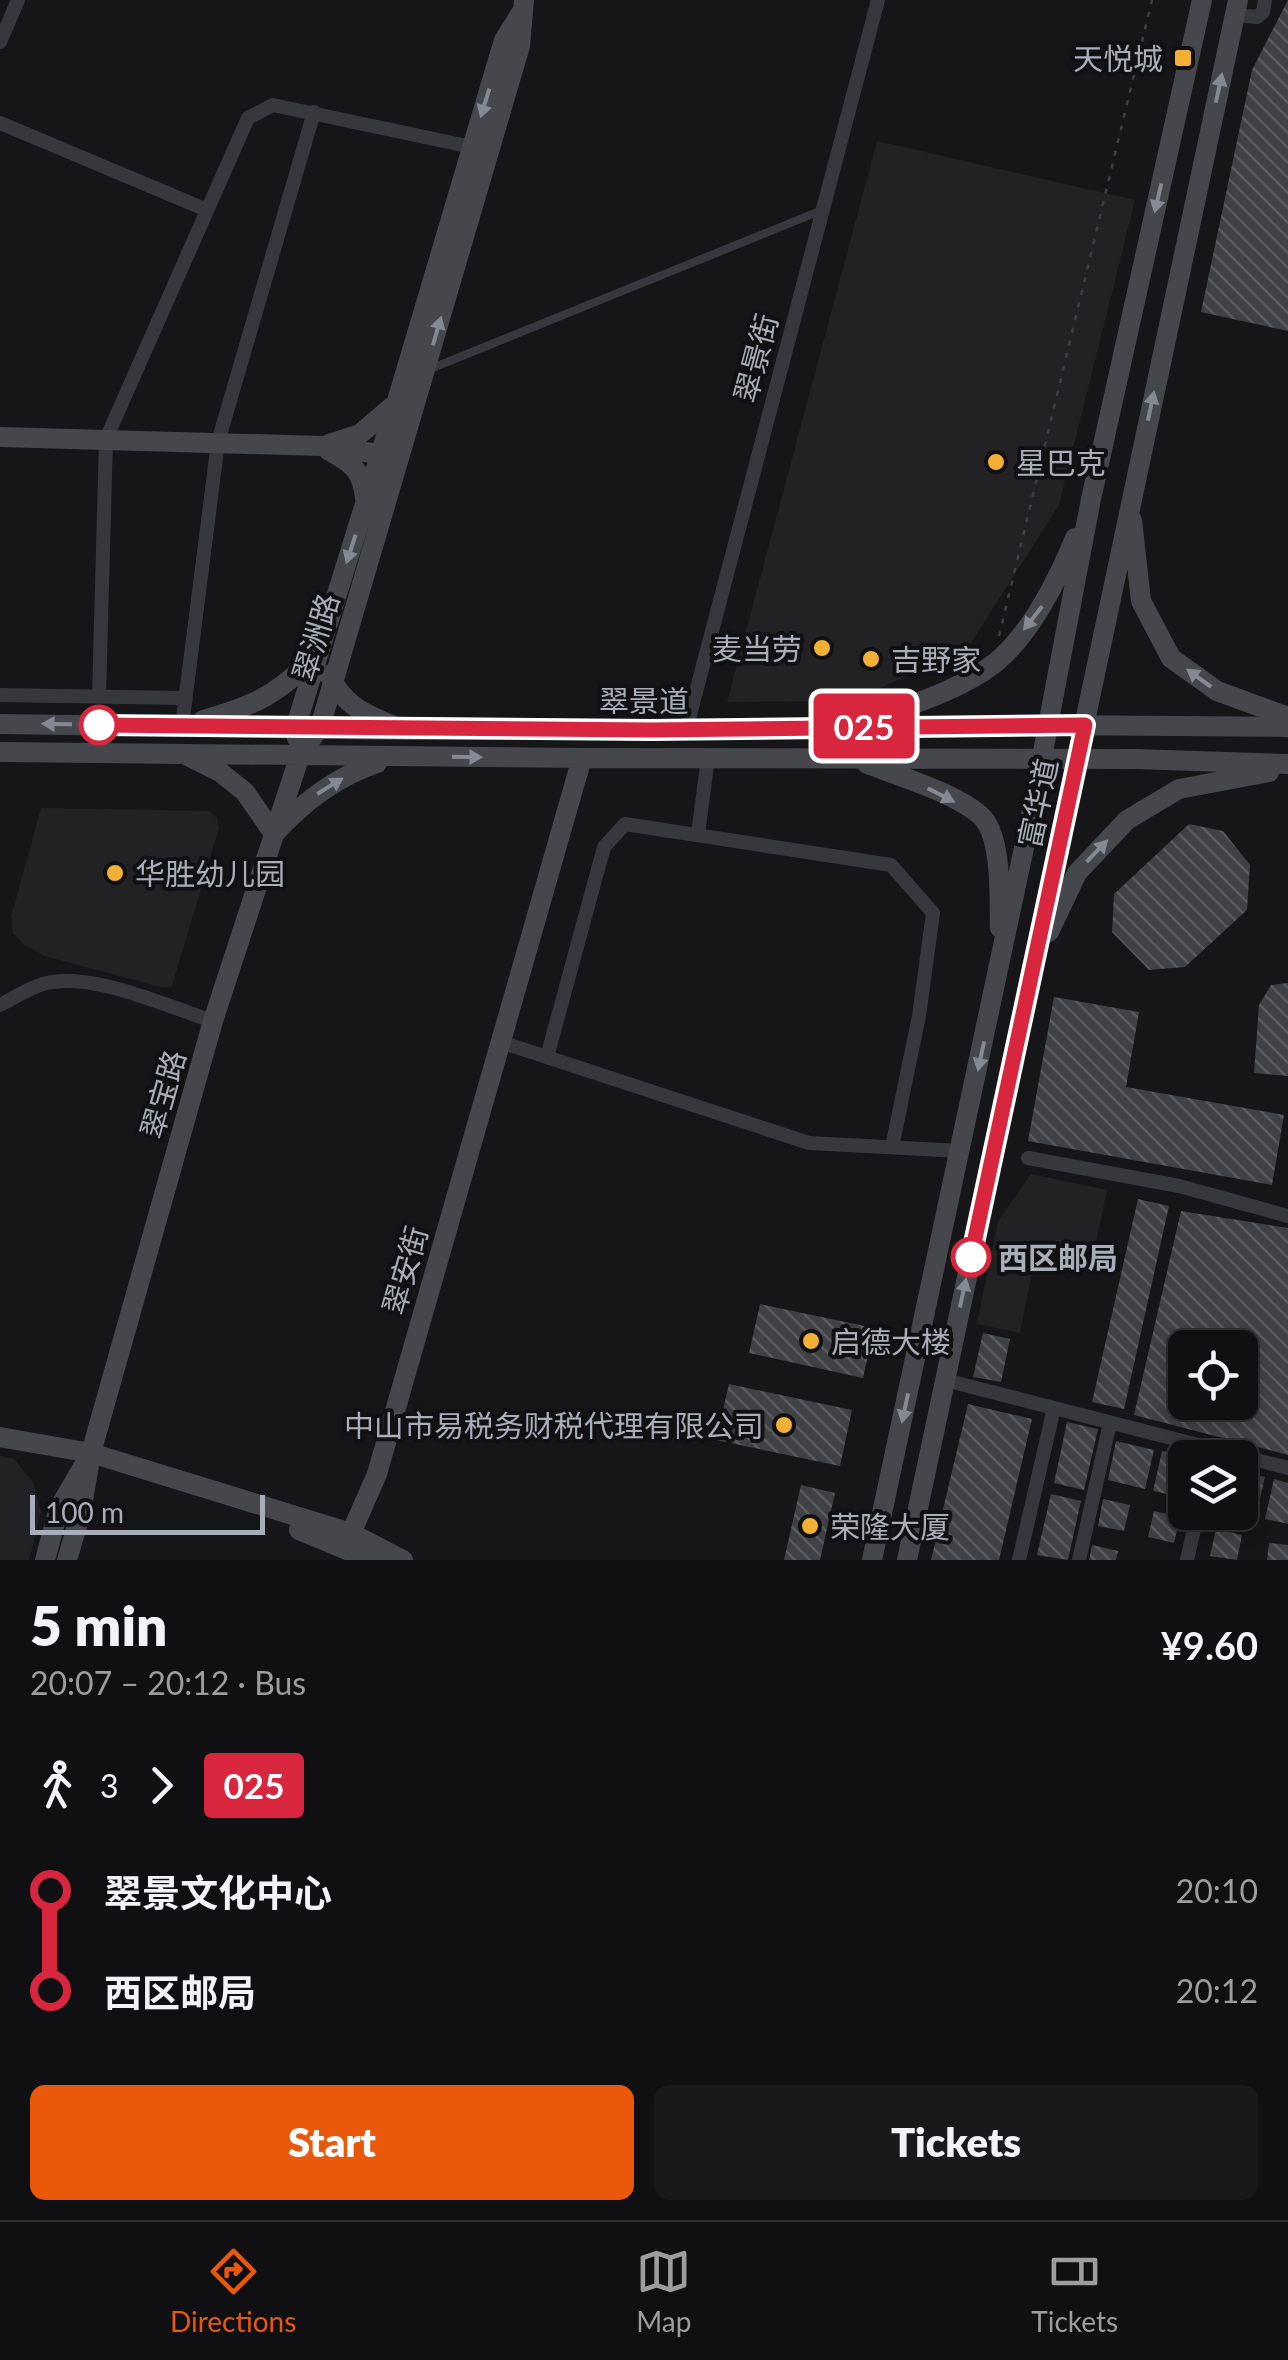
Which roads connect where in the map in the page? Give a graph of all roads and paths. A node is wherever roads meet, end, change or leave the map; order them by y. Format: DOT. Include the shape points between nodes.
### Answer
graph roads {
  1 [pos="18,0"];
  2 [pos="878,0"];
  3 [pos="1152,0"];
  4 [pos="1202,0"];
  5 [pos="1266,0"];
  6 [pos="522,7"];
  7 [pos="1237,7"];
  8 [pos="0,42"];
  9 [pos="314,112"];
  10 [pos="0,123"];
  11 [pos="472,148"];
  12 [pos="206,210"];
  13 [pos="822,210"];
  14 [pos="426,371"];
  15 [pos="397,401"];
  16 [pos="0,437"];
  17 [pos="106,439"];
  18 [pos="218,442"];
  19 [pos="322,446"];
  20 [pos="391,456"];
  21 [pos="1091,499"];
  22 [pos="1130,501"];
  23 [pos="366,504"];
  24 [pos="318,654"];
  25 [pos="996,662"];
  26 [pos="333,684"];
  27 [pos="0,695"];
  28 [pos="98,696"];
  29 [pos="186,698"];
  30 [pos="1288,717"];
  31 [pos="0,724"];
  32 [pos="1047,724"];
  33 [pos="1085,725"];
  34 [pos="182,726"];
  35 [pos="854,726"];
  36 [pos="320,727"];
  37 [pos="1288,727"];
  38 [pos="295,728"];
  39 [pos="404,730"];
  40 [pos="686,730"];
  41 [pos="0,752"];
  42 [pos="182,753"];
  43 [pos="300,755"];
  44 [pos="398,756"];
  45 [pos="582,758"];
  46 [pos="708,758"];
  47 [pos="851,758"];
  48 [pos="1040,761"];
  49 [pos="1076,761"];
  50 [pos="1288,766"];
  51 [pos="274,834"];
  52 [pos="698,834"];
  53 [pos="1001,960"];
  54 [pos="1033,966"];
  55 [pos="0,1004"];
  56 [pos="213,1021"];
  57 [pos="501,1042"];
  58 [pos="547,1057"];
  59 [pos="892,1147"];
  60 [pos="961,1150"];
  61 [pos="1028,1158"];
  62 [pos="1288,1216"];
  63 [pos="945,1380"];
  64 [pos="1054,1408"];
  65 [pos="1110,1422"];
  66 [pos="0,1437"];
  67 [pos="92,1453"];
  68 [pos="1288,1468"];
  69 [pos="1193,1530"];
  70 [pos="348,1540"];
  71 [pos="45,1560"];
  72 [pos="67,1560"];
  73 [pos="371,1560"];
  74 [pos="403,1560"];
  75 [pos="872,1560"];
  76 [pos="907,1560"];
  77 [pos="1018,1560"];
  78 [pos="1079,1560"];
  79 [pos="1187,1560"];
  1 -- 8 [label="street"];
  2 -- 13 [label="street, 翠景街"];
  3 -- 25 [label="path"];
  4 -- 21 [label="main road, 富华道, one-way"];
  5 -- 7 [label="street" via="1257,17"];
  6 -- 11 [label="main road, 翠洲路, one-way" via="504,40"];
  14 -- 6 [label="main road, 翠洲路, one-way" via="520,46"];
  22 -- 7 [label="main road, 富华道, one-way"];
  9 -- 11 [label="street"];
  9 -- 12 [label="street" via="272,105 248,118"];
  9 -- 18 [label="street"];
  10 -- 12 [label="street"];
  11 -- 15 [label="main road, 翠洲路"];
  12 -- 17 [label="street"];
  13 -- 14 [label="lane"];
  13 -- 40 [label="street, 翠景街"];
  14 -- 20 [label="main road, 翠洲路"];
  15 -- 19 [label="main road" via="360,434"];
  15 -- 20 [label="main road, 翠洲路"];
  16 -- 17 [label="main road"];
  17 -- 18 [label="main road"];
  17 -- 28 [label="street"];
  18 -- 19 [label="main road"];
  18 -- 29 [label="street"];
  19 -- 20 [label="main road"];
  19 -- 23 [label="main road" via="350,462 363,479"];
  20 -- 23 [label="main road, 翠洲路"];
  20 -- 26 [label="main road, 翠洲路"];
  21 -- 25 [label="main road, one-way" via="1042,608"];
  21 -- 32 [label="main road, 富华道"];
  30 -- 22 [label="main road, one-way" via="1216,691 1171,658 1141,600"];
  22 -- 33 [label="main road, 富华道"];
  23 -- 24 [label="main road, 翠洲路, one-way"];
  24 -- 26 [label="main road"];
  24 -- 34 [label="main road" via="265,699"];
  24 -- 38 [label="main road, 翠洲路"];
  25 -- 35 [label="main road" via="949,689"];
  26 -- 36 [label="main road, 翠洲路"];
  26 -- 39 [label="main road" via="364,714"];
  27 -- 28 [label="street"];
  28 -- 29 [label="street"];
  29 -- 34 [label="street"];
  34 -- 31 [label="main road, 翠景道, one-way"];
  32 -- 33 [label="main road, 翠景道"];
  32 -- 35 [label="main road, 翠景道"];
  32 -- 48 [label="main road, 富华道"];
  33 -- 37 [label="main road, 翠景道"];
  33 -- 49 [label="main road, 富华道"];
  34 -- 38 [label="main road, 翠景道"];
  35 -- 40 [label="main road, 翠景道"];
  36 -- 38 [label="main road, 翠景道"];
  36 -- 39 [label="main road, 翠景道"];
  36 -- 43 [label="main road, 翠洲路"];
  38 -- 43 [label="main road, 翠洲路"];
  39 -- 40 [label="main road, 翠景道"];
  41 -- 42 [label="main road, 翠景道"];
  42 -- 43 [label="main road, 翠景道"];
  42 -- 51 [label="main road" via="245,792"];
  43 -- 44 [label="main road, 翠景道"];
  43 -- 51 [label="main road, 翠宝路"];
  44 -- 45 [label="main road, 翠景道, one-way"];
  51 -- 44 [label="main road, one-way" via="301,804 354,770"];
  45 -- 46 [label="main road, 翠景道"];
  45 -- 57 [label="main road, 翠安街"];
  46 -- 47 [label="main road, 翠景道"];
  46 -- 52 [label="street"];
  47 -- 48 [label="main road, 翠景道"];
  47 -- 53 [label="main road, one-way" via="982,816 997,853"];
  48 -- 49 [label="main road, 翠景道"];
  48 -- 53 [label="main road, 富华道"];
  49 -- 50 [label="main road, 翠景道"];
  49 -- 54 [label="main road, 富华道"];
  54 -- 50 [label="main road, one-way" via="1077,873 1127,820 1179,788"];
  51 -- 56 [label="main road, 翠宝路"];
  52 -- 58 [label="street" via="626,824 604,847"];
  52 -- 59 [label="street" via="891,865 933,914"];
  53 -- 60 [label="main road, 富华道, one-way"];
  63 -- 54 [label="main road, 富华道, one-way"];
  55 -- 56 [label="street" via="42,984 71,980"];
  56 -- 67 [label="main road, 翠宝路"];
  57 -- 58 [label="street"];
  57 -- 70 [label="main road, 翠安街" via="377,1474"];
  58 -- 59 [label="street" via="809,1143"];
  59 -- 60 [label="street"];
  60 -- 75 [label="main road, 富华道, one-way"];
  61 -- 62 [label="street" via="1179,1186"];
  63 -- 64 [label="street"];
  63 -- 76 [label="main road, 富华道"];
  64 -- 65 [label="street"];
  64 -- 77 [label="street"];
  65 -- 68 [label="street"];
  65 -- 78 [label="street"];
  66 -- 67 [label="main road"];
  67 -- 70 [label="main road"];
  67 -- 71 [label="main road, 翠宝路" via="58,1508"];
  67 -- 72 [label="main road, 翠宝路"];
  69 -- 79 [label="street"];
  70 -- 73 [label="main road"];
  70 -- 74 [label="main road"];
}
